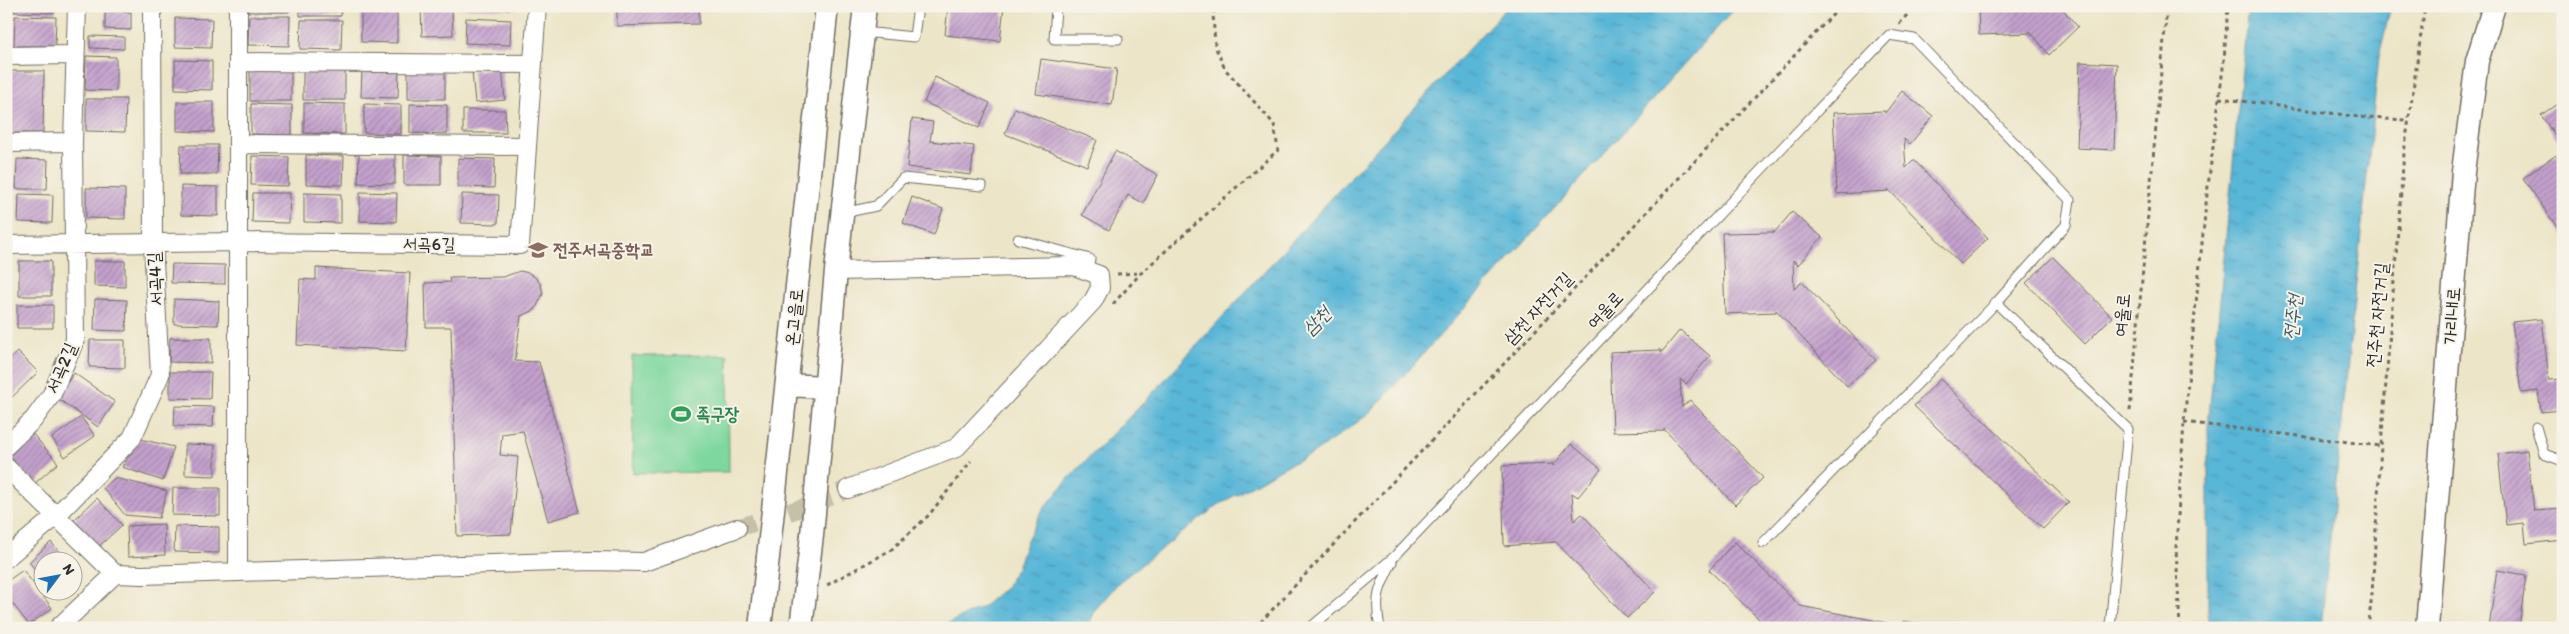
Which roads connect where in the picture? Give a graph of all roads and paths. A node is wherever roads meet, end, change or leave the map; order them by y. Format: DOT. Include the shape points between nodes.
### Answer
graph roads {
  1 [pos="77,6"];
  2 [pos="152,6"];
  3 [pos="238,6"];
  4 [pos="536,6"];
  5 [pos="827,6"];
  6 [pos="865,6"];
  7 [pos="918,6"];
  8 [pos="1056,6"];
  9 [pos="1841,6"];
  10 [pos="1915,6"];
  11 [pos="2167,6"];
  12 [pos="2228,6"];
  13 [pos="2425,6"];
  14 [pos="2494,6"];
  15 [pos="862,32"];
  16 [pos="1889,35"];
  17 [pos="1118,40"];
  18 [pos="74,55"];
  19 [pos="6,56"];
  20 [pos="238,62"];
  21 [pos="532,64"];
  22 [pos="2219,98"];
  23 [pos="2408,120"];
  24 [pos="73,142"];
  25 [pos="6,143"];
  26 [pos="238,144"];
  27 [pos="527,146"];
  28 [pos="982,186"];
  29 [pos="842,212"];
  30 [pos="1018,240"];
  31 [pos="153,242"];
  32 [pos="238,242"];
  33 [pos="6,245"];
  34 [pos="73,245"];
  35 [pos="836,272"];
  36 [pos="1141,274"];
  37 [pos="1096,278"];
  38 [pos="1996,303"];
  39 [pos="786,385"];
  40 [pos="825,387"];
  41 [pos="2184,422"];
  42 [pos="2536,427"];
  43 [pos="2128,429"];
  44 [pos="6,446"];
  45 [pos="2381,446"];
  46 [pos="2563,461"];
  47 [pos="6,467"];
  48 [pos="848,489"];
  49 [pos="56,516"];
  50 [pos="737,528"];
  51 [pos="1763,543"];
  52 [pos="1394,557"];
  53 [pos="6,558"];
  54 [pos="238,571"];
  55 [pos="115,574"];
  56 [pos="58,628"];
  57 [pos="760,628"];
  58 [pos="801,628"];
  59 [pos="1255,628"];
  60 [pos="1310,628"];
  61 [pos="1380,628"];
  62 [pos="2110,628"];
  63 [pos="2180,628"];
  64 [pos="2368,628"];
  65 [pos="2427,628"];
  1 -- 18 [label="street, 서곡2길"];
  2 -- 31 [label="street, 서곡4길"];
  3 -- 20 [label="street"];
  4 -- 21 [label="street, 서곡6길"];
  5 -- 39 [label="street, 온고을로"];
  6 -- 15 [label="street, 온고을로"];
  7 -- 15 [label="lane" via="914,37"];
  8 -- 17 [label="lane" via="1054,39"];
  9 -- 59 [label="path, 삼천 자전거길"];
  10 -- 16 [label="path"];
  11 -- 43 [label="path, 여울로"];
  12 -- 22 [label="path"];
  13 -- 23 [label="path, 전주천 자전거길"];
  14 -- 65 [label="street, 가리내로" via="2477,61 2463,172"];
  15 -- 29 [label="street, 온고을로"];
  16 -- 38 [label="lane" via="1914,39 2070,200 2066,225"];
  16 -- 52 [label="lane, 여울로"];
  18 -- 19 [label="street"];
  18 -- 24 [label="street, 서곡2길"];
  20 -- 21 [label="street"];
  20 -- 26 [label="street"];
  21 -- 27 [label="street, 서곡6길"];
  22 -- 23 [label="path" via="2367,118"];
  22 -- 41 [label="path"];
  23 -- 45 [label="path, 전주천 자전거길"];
  24 -- 25 [label="street"];
  24 -- 34 [label="street, 서곡2길"];
  26 -- 27 [label="street"];
  26 -- 32 [label="street"];
  27 -- 32 [label="street, 서곡6길" via="520,245"];
  28 -- 29 [label="lane" via="903,178 876,206"];
  29 -- 35 [label="street, 온고을로"];
  30 -- 37 [label="lane" via="1090,259"];
  31 -- 32 [label="street, 서곡6길"];
  31 -- 34 [label="street"];
  31 -- 49 [label="street, 서곡4길" via="160,375 132,438"];
  32 -- 54 [label="street"];
  33 -- 34 [label="street"];
  34 -- 44 [label="street, 서곡2길" via="75,340 52,394"];
  35 -- 37 [label="street" via="1074,266"];
  35 -- 40 [label="street, 온고을로"];
  36 -- 37 [label="path"];
  37 -- 48 [label="street" via="1093,301 956,448"];
  38 -- 43 [label="lane"];
  38 -- 51 [label="lane"];
  39 -- 40 [label="street"];
  39 -- 57 [label="street, 온고을로, bridge"];
  40 -- 58 [label="street, 온고을로, bridge"];
  41 -- 45 [label="path"];
  41 -- 63 [label="path" via="2176,548"];
  42 -- 46 [label="lane" via="2544,454"];
  43 -- 62 [label="lane"];
  45 -- 64 [label="path, 전주천 자전거길"];
  47 -- 49 [label="street"];
  49 -- 53 [label="street, 서곡4길"];
  49 -- 55 [label="street"];
  50 -- 54 [label="street" via="644,562"];
  52 -- 60 [label="lane, 여울로"];
  52 -- 61 [label="lane" via="1380,586 1376,607"];
  54 -- 55 [label="street"];
  55 -- 56 [label="street"];
}
